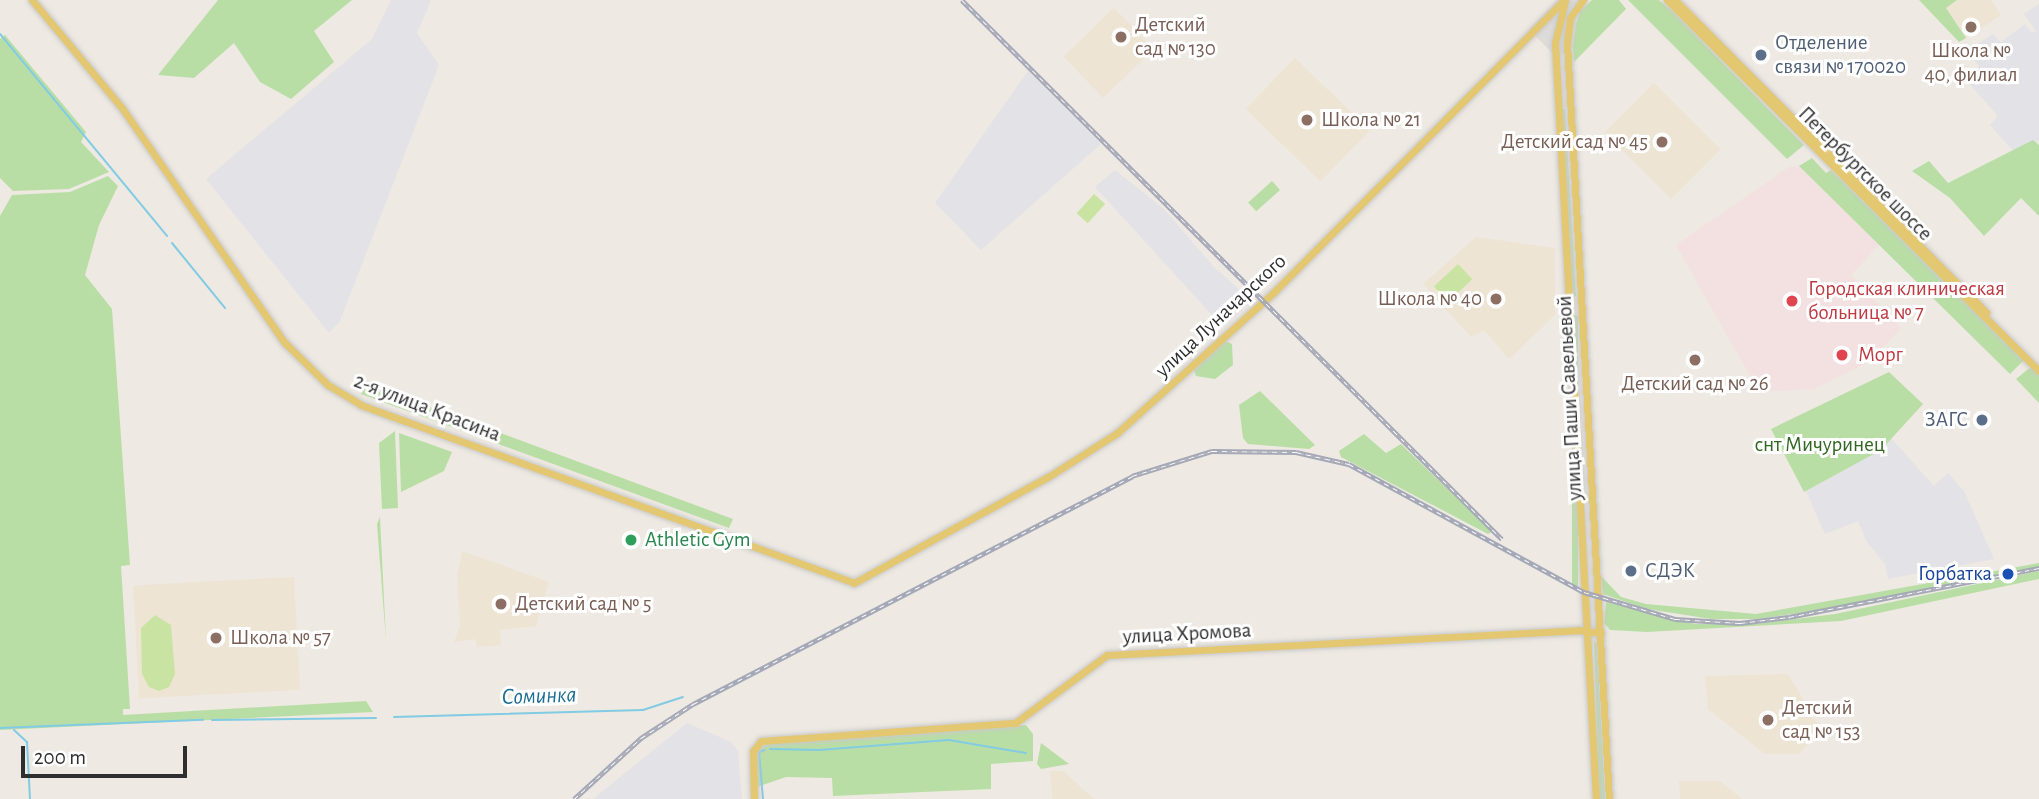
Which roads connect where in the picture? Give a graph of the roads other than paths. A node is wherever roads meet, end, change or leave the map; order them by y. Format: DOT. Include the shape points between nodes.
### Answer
graph roads {
  1 [pos="32,0"];
  2 [pos="1583,0"];
  3 [pos="1667,0"];
  4 [pos="1675,0"];
  5 [pos="1562,2"];
  6 [pos="1815,145"];
  7 [pos="1582,305"];
  8 [pos="1569,306"];
  9 [pos="2030,359"];
  10 [pos="2039,365"];
  11 [pos="2039,371"];
  12 [pos="854,583"];
  13 [pos="1588,630"];
  14 [pos="1601,633"];
  15 [pos="754,799"];
  16 [pos="1596,799"];
  17 [pos="1609,799"];
  1 -- 12 [label="main road, 2-я улица Красина" via="121,108 285,343 335,390 402,420"];
  2 -- 7 [label="main road, улица Паши Савельевой" via="1570,18 1567,43"];
  3 -- 6 [label="main road, Петербургское шоссе"];
  4 -- 6 [label="main road, Петербургское шоссе"];
  5 -- 8 [label="main road, улица Паши Савельевой" via="1555,43"];
  5 -- 12 [label="main road, улица Луначарского" via="1273,293 1117,433 1048,477"];
  6 -- 9 [label="main road, Петербургское шоссе"];
  7 -- 8 [label="main road"];
  7 -- 14 [label="main road, улица Паши Савельевой"];
  8 -- 13 [label="main road, улица Паши Савельевой"];
  9 -- 10 [label="main road, Петербургское шоссе"];
  9 -- 11 [label="main road, Петербургское шоссе"];
  13 -- 14 [label="main road, улица Хромова"];
  13 -- 15 [label="main road, улица Хромова" via="1107,655 1029,718 1015,723 757,743"];
  13 -- 16 [label="main road, улица Паши Савельевой"];
  14 -- 17 [label="main road, улица Паши Савельевой"];
}
